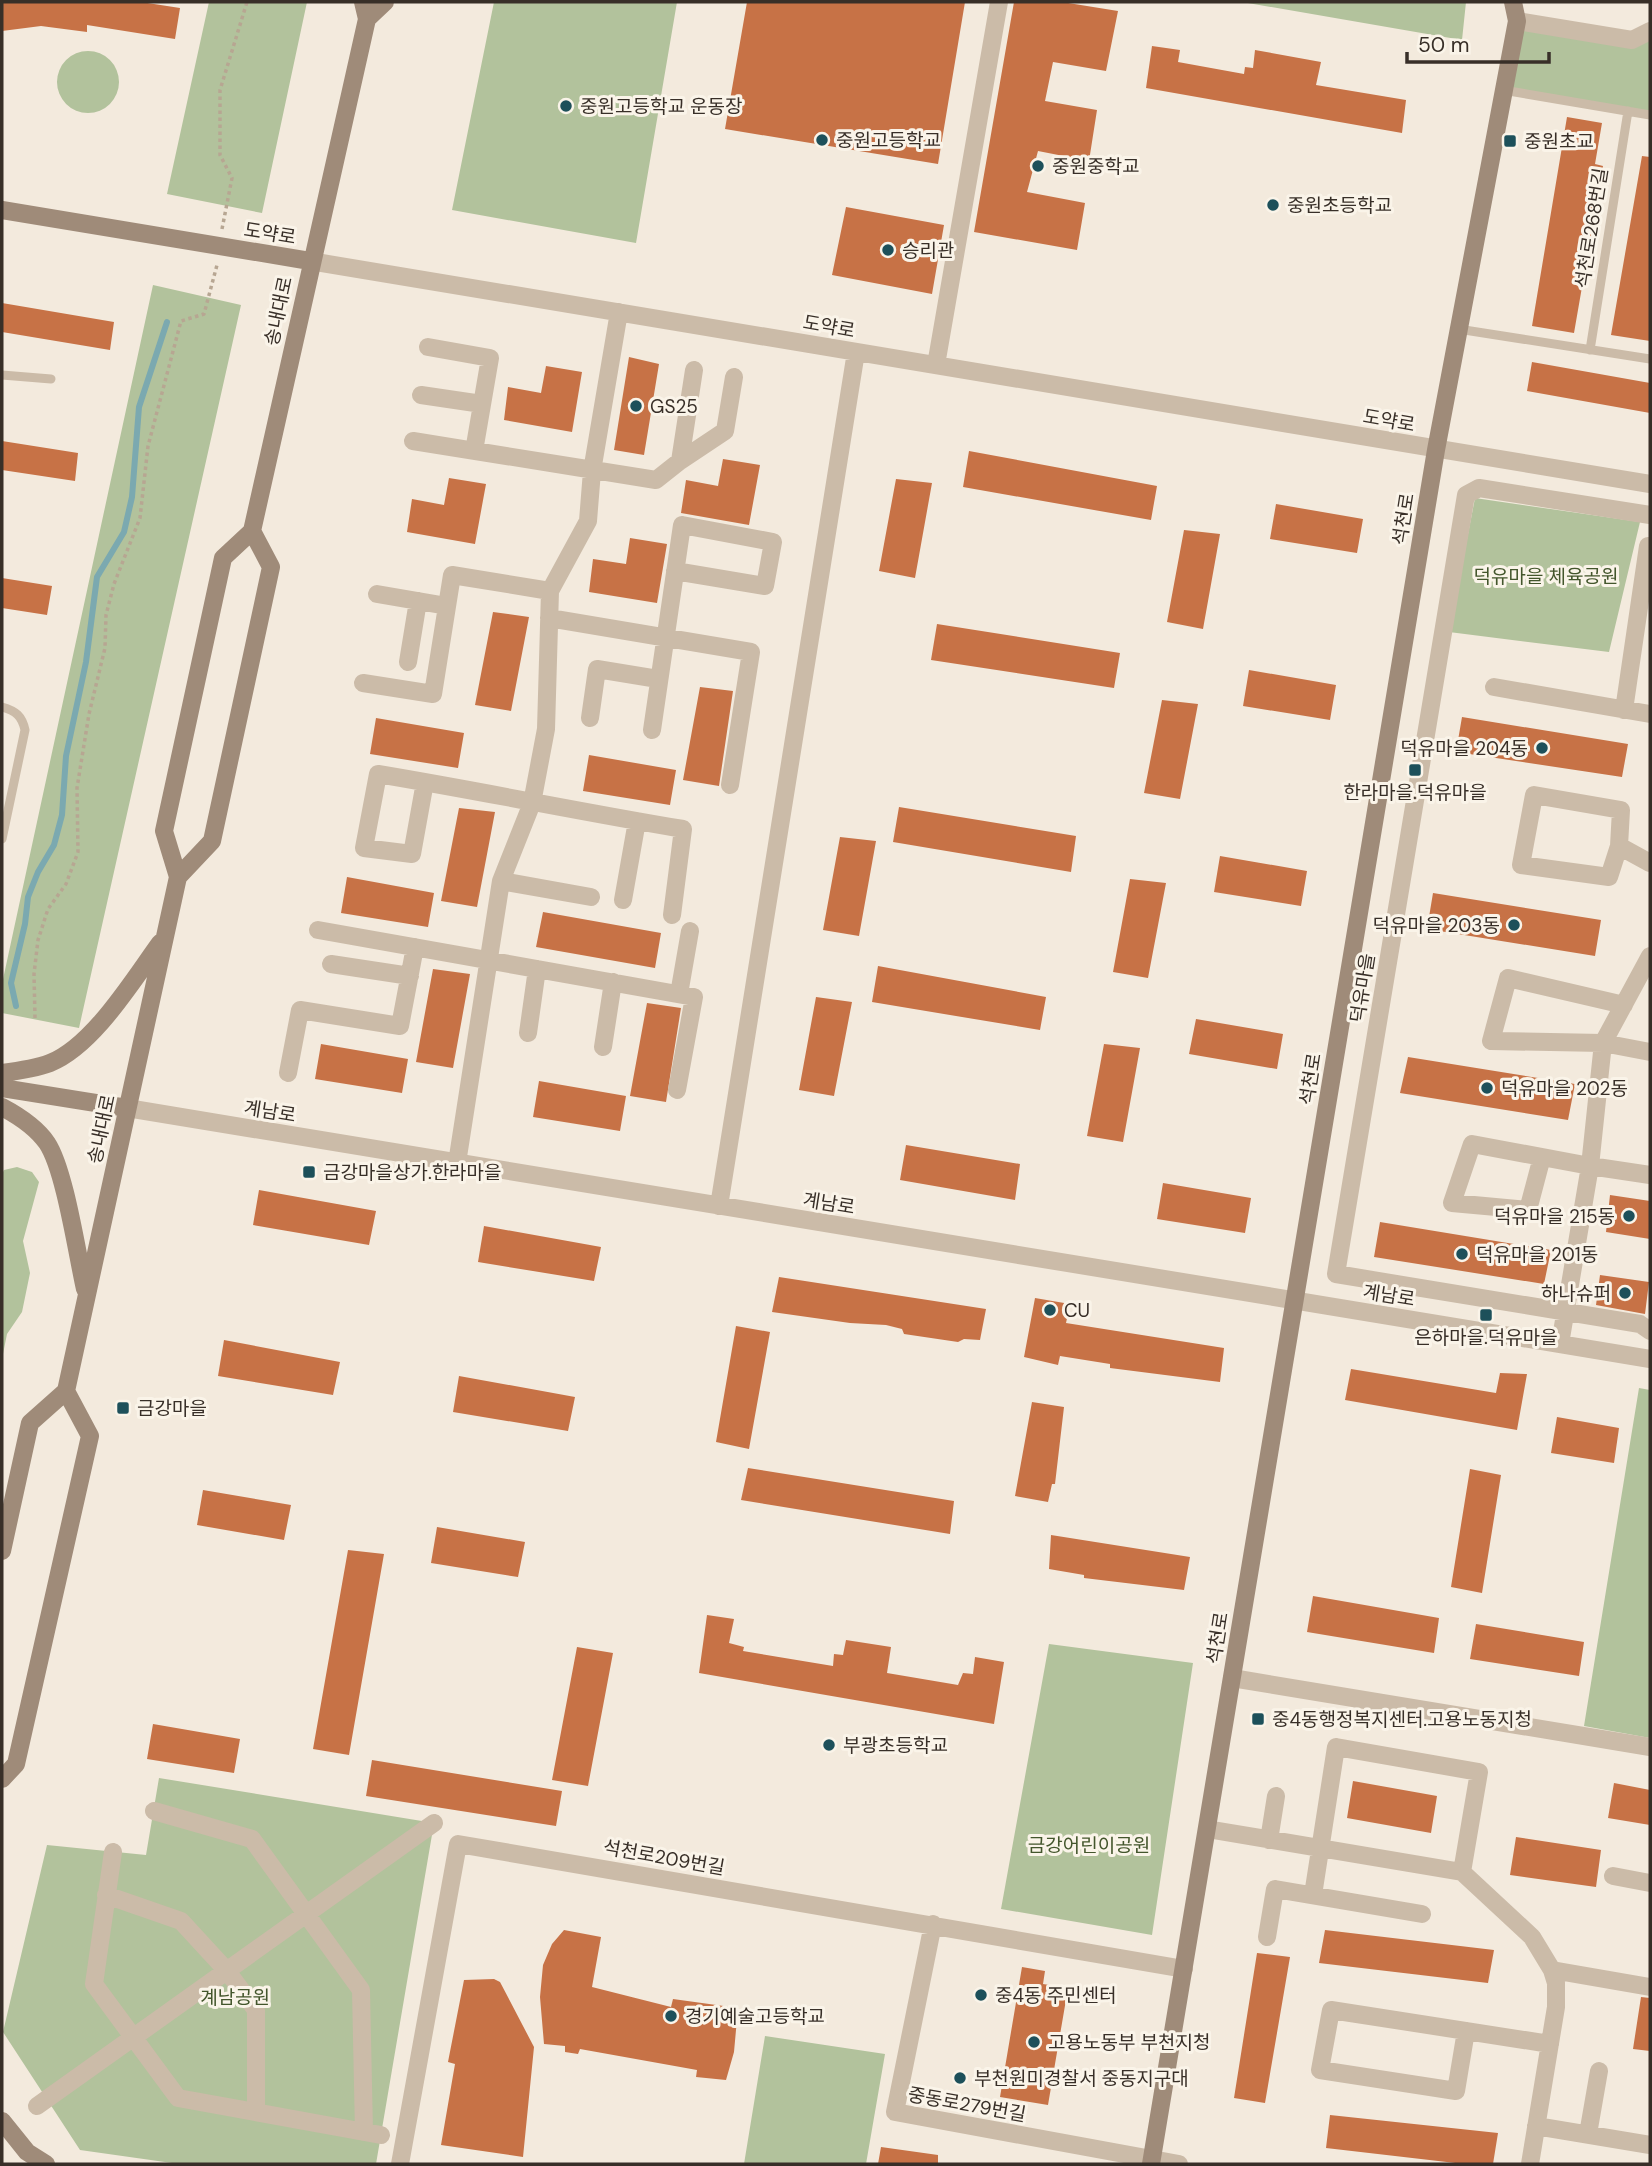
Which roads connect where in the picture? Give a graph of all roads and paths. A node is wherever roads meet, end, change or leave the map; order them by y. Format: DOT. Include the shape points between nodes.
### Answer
graph roads {
  1 [pos="247,2"];
  2 [pos="385,2"];
  3 [pos="999,2"];
  4 [pos="1513,2"];
  5 [pos="365,10"];
  6 [pos="1517,21"];
  7 [pos="1650,31"];
  8 [pos="1503,90"];
  9 [pos="1628,111"];
  10 [pos="1650,115"];
  11 [pos="2,210"];
  12 [pos="222,246"];
  13 [pos="310,261"];
  14 [pos="619,312"];
  15 [pos="1458,330"];
  16 [pos="428,348"];
  17 [pos="1590,350"];
  18 [pos="856,352"];
  19 [pos="1650,359"];
  20 [pos="936,366"];
  21 [pos="694,370"];
  22 [pos="2,375"];
  23 [pos="734,377"];
  24 [pos="51,379"];
  25 [pos="421,395"];
  26 [pos="482,404"];
  27 [pos="413,441"];
  28 [pos="1436,450"];
  29 [pos="474,451"];
  30 [pos="680,461"];
  31 [pos="592,471"];
  32 [pos="1650,484"];
  33 [pos="1650,515"];
  34 [pos="252,531"];
  35 [pos="1648,546"];
  36 [pos="675,571"];
  37 [pos="550,591"];
  38 [pos="377,594"];
  39 [pos="418,601"];
  40 [pos="447,606"];
  41 [pos="549,618"];
  42 [pos="665,637"];
  43 [pos="408,662"];
  44 [pos="658,679"];
  45 [pos="363,683"];
  46 [pos="1494,687"];
  47 [pos="2,707"];
  48 [pos="1624,710"];
  49 [pos="1650,714"];
  50 [pos="590,718"];
  51 [pos="652,730"];
  52 [pos="425,782"];
  53 [pos="730,785"];
  54 [pos="532,803"];
  55 [pos="637,821"];
  56 [pos="2,839"];
  57 [pos="1619,846"];
  58 [pos="1650,863"];
  59 [pos="178,877"];
  60 [pos="501,881"];
  61 [pos="591,897"];
  62 [pos="623,900"];
  63 [pos="672,915"];
  64 [pos="318,930"];
  65 [pos="690,932"];
  66 [pos="164,938"];
  67 [pos="415,947"];
  68 [pos="1650,956"];
  69 [pos="489,960"];
  70 [pos="331,964"];
  71 [pos="537,969"];
  72 [pos="410,976"];
  73 [pos="613,982"];
  74 [pos="679,994"];
  75 [pos="1624,1005"];
  76 [pos="35,1018"];
  77 [pos="528,1034"];
  78 [pos="1603,1043"];
  79 [pos="603,1047"];
  80 [pos="1650,1052"];
  81 [pos="2,1073"];
  82 [pos="288,1073"];
  83 [pos="2,1088"];
  84 [pos="677,1090"];
  85 [pos="2,1107"];
  86 [pos="127,1108"];
  87 [pos="1542,1157"];
  88 [pos="457,1163"];
  89 [pos="1590,1166"];
  90 [pos="1650,1175"];
  91 [pos="719,1206"];
  92 [pos="86,1297"];
  93 [pos="1294,1301"];
  94 [pos="1565,1312"];
  95 [pos="1650,1331"];
  96 [pos="1560,1344"];
  97 [pos="1650,1359"];
  98 [pos="66,1391"];
  99 [pos="2,1552"];
  100 [pos="1232,1678"];
  101 [pos="1650,1747"];
  102 [pos="2,1779"];
  103 [pos="1276,1796"];
  104 [pos="154,1811"];
  105 [pos="435,1823"];
  106 [pos="1207,1829"];
  107 [pos="1269,1840"];
  108 [pos="1321,1849"];
  109 [pos="113,1852"];
  110 [pos="1462,1872"];
  111 [pos="1613,1876"];
  112 [pos="1650,1883"];
  113 [pos="106,1895"];
  114 [pos="1313,1895"];
  115 [pos="308,1913"];
  116 [pos="1422,1914"];
  117 [pos="933,1924"];
  118 [pos="1267,1937"];
  119 [pos="1184,1969"];
  120 [pos="1552,1970"];
  121 [pos="227,1971"];
  122 [pos="1650,1987"];
  123 [pos="1466,2031"];
  124 [pos="132,2038"];
  125 [pos="1550,2044"];
  126 [pos="1599,2071"];
  127 [pos="37,2106"];
  128 [pos="256,2112"];
  129 [pos="2,2121"];
  130 [pos="1536,2126"];
  131 [pos="1588,2134"];
  132 [pos="1649,2139"];
  133 [pos="1152,2162"];
  134 [pos="46,2164"];
  135 [pos="400,2164"];
  136 [pos="1180,2164"];
  137 [pos="1530,2164"];
  1 -- 12 [label="path" via="220,90 220,155 232,178"];
  2 -- 5 [label="street, 송내대로"];
  3 -- 20 [label="street"];
  4 -- 6 [label="street, 석천로"];
  5 -- 13 [label="street, 송내대로"];
  6 -- 7 [label="street" via="1632,40"];
  6 -- 8 [label="street, 석천로"];
  8 -- 9 [label="lane"];
  8 -- 15 [label="street, 석천로"];
  9 -- 10 [label="lane"];
  9 -- 17 [label="lane, 석천로268번길"];
  11 -- 12 [label="street, 도약로"];
  12 -- 13 [label="street, 도약로"];
  12 -- 76 [label="path" via="204,314 181,321 173,345 148,446 140,518 106,615 105,648 77,788 78,852 66,884 48,909 38,940"];
  13 -- 14 [label="street, 도약로"];
  13 -- 34 [label="street, 송내대로"];
  14 -- 18 [label="street, 도약로"];
  14 -- 31 [label="street"];
  15 -- 17 [label="lane"];
  15 -- 28 [label="street, 석천로"];
  16 -- 26 [label="street" via="490,358"];
  17 -- 19 [label="lane"];
  18 -- 20 [label="street, 도약로"];
  18 -- 91 [label="street"];
  20 -- 28 [label="street, 도약로"];
  21 -- 30 [label="street"];
  22 -- 24 [label="lane"];
  23 -- 30 [label="street" via="725,430"];
  25 -- 26 [label="street"];
  26 -- 29 [label="street"];
  27 -- 29 [label="street"];
  28 -- 32 [label="street, 도약로"];
  28 -- 93 [label="street, 석천로"];
  29 -- 31 [label="street"];
  30 -- 31 [label="street" via="656,480"];
  31 -- 37 [label="street" via="588,521"];
  33 -- 94 [label="street, 덕유마을" via="1479,488 1466,495 1336,1274"];
  34 -- 59 [label="street, 송내대로" via="223,558 164,831"];
  34 -- 59 [label="street" via="271,567 212,841"];
  35 -- 48 [label="street"];
  36 -- 36 [label="street" via="682,525 773,542 765,586"];
  36 -- 42 [label="street"];
  37 -- 40 [label="street" via="452,575"];
  37 -- 41 [label="street"];
  38 -- 39 [label="street"];
  39 -- 40 [label="street"];
  39 -- 43 [label="street"];
  40 -- 45 [label="street" via="433,694"];
  41 -- 42 [label="street"];
  41 -- 54 [label="street" via="546,729"];
  42 -- 44 [label="street"];
  42 -- 53 [label="street" via="751,652"];
  44 -- 50 [label="street" via="597,669"];
  44 -- 51 [label="street"];
  46 -- 48 [label="street"];
  47 -- 56 [label="lane" via="15,711 25,730"];
  48 -- 49 [label="street"];
  52 -- 52 [label="street" via="412,854 364,848 378,774"];
  52 -- 54 [label="street"];
  54 -- 55 [label="street"];
  54 -- 60 [label="street"];
  55 -- 62 [label="street"];
  55 -- 63 [label="street" via="683,829"];
  57 -- 57 [label="street" via="1621,810 1534,795 1521,864 1609,877"];
  57 -- 58 [label="street"];
  59 -- 66 [label="street, 송내대로"];
  60 -- 61 [label="street"];
  60 -- 69 [label="street"];
  64 -- 67 [label="street"];
  65 -- 74 [label="street"];
  66 -- 81 [label="street" via="114,1004 66,1053 51,1063"];
  66 -- 86 [label="street, 송내대로"];
  67 -- 69 [label="street"];
  67 -- 72 [label="street"];
  68 -- 75 [label="street"];
  69 -- 71 [label="street"];
  69 -- 88 [label="street"];
  70 -- 72 [label="street"];
  71 -- 73 [label="street"];
  71 -- 77 [label="street"];
  72 -- 82 [label="street" via="400,1026 300,1010"];
  73 -- 74 [label="street"];
  73 -- 79 [label="street"];
  74 -- 84 [label="street" via="694,996"];
  75 -- 78 [label="street"];
  75 -- 78 [label="street" via="1507,978 1491,1041"];
  78 -- 80 [label="street"];
  78 -- 89 [label="street"];
  83 -- 86 [label="street, 계남로"];
  85 -- 92 [label="street" via="21,1117 49,1145 58,1166"];
  86 -- 88 [label="street, 계남로"];
  86 -- 92 [label="street, 송내대로"];
  87 -- 87 [label="street" via="1472,1144 1452,1203 1528,1210"];
  87 -- 89 [label="street"];
  88 -- 91 [label="street, 계남로"];
  89 -- 90 [label="street"];
  89 -- 94 [label="street"];
  91 -- 93 [label="street, 계남로"];
  92 -- 98 [label="street, 송내대로"];
  93 -- 96 [label="street, 계남로"];
  93 -- 100 [label="street, 석천로"];
  94 -- 95 [label="street, 덕유마을" via="1640,1324"];
  94 -- 96 [label="street"];
  96 -- 97 [label="street, 계남로"];
  98 -- 99 [label="street" via="30,1423"];
  98 -- 102 [label="street" via="89,1436 16,1764"];
  100 -- 101 [label="street"];
  100 -- 106 [label="street, 석천로"];
  103 -- 107 [label="street"];
  104 -- 115 [label="street" via="252,1839"];
  105 -- 115 [label="street"];
  106 -- 107 [label="street"];
  106 -- 119 [label="street, 석천로"];
  107 -- 108 [label="street"];
  108 -- 110 [label="street"];
  108 -- 110 [label="street" via="1336,1747 1479,1772"];
  108 -- 114 [label="street"];
  109 -- 113 [label="street"];
  110 -- 120 [label="street" via="1532,1937"];
  111 -- 112 [label="street"];
  113 -- 121 [label="street" via="181,1921"];
  113 -- 124 [label="street" via="93,1983"];
  114 -- 116 [label="street"];
  114 -- 118 [label="street" via="1275,1889"];
  115 -- 121 [label="street"];
  115 -- 128 [label="street" via="361,1990 373,2133"];
  117 -- 119 [label="street, 석천로209번길"];
  117 -- 133 [label="street, 중동로279번길" via="895,2112"];
  117 -- 135 [label="street, 석천로209번길" via="458,1844"];
  119 -- 133 [label="street, 석천로"];
  120 -- 122 [label="street"];
  120 -- 125 [label="street" via="1556,2007"];
  121 -- 124 [label="street"];
  121 -- 128 [label="street" via="256,2010"];
  123 -- 123 [label="street" via="1331,2010 1320,2070 1456,2091"];
  123 -- 125 [label="street"];
  124 -- 127 [label="street"];
  124 -- 128 [label="street" via="178,2098"];
  125 -- 130 [label="street"];
  126 -- 131 [label="street"];
  129 -- 134 [label="street" via="27,2152"];
  130 -- 131 [label="street"];
  130 -- 137 [label="street"];
  131 -- 132 [label="street"];
  133 -- 136 [label="street, 중동로279번길"];
}
